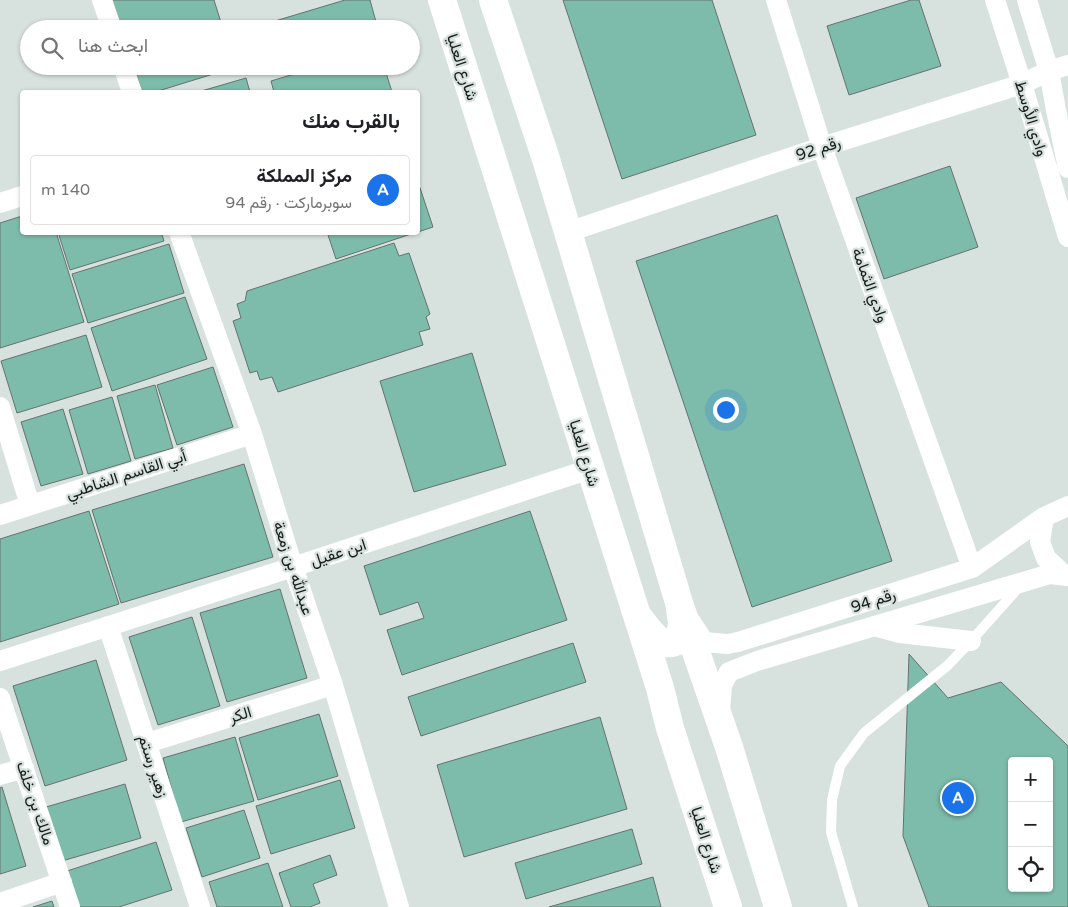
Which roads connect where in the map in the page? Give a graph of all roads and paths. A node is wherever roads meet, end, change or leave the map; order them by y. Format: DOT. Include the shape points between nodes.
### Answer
graph roads {
  1 [pos="102,0"];
  2 [pos="442,0"];
  3 [pos="494,0"];
  4 [pos="776,0"];
  5 [pos="995,0"];
  6 [pos="1027,0"];
  7 [pos="109,20"];
  8 [pos="1058,68"];
  9 [pos="126,75"];
  10 [pos="1022,84"];
  11 [pos="131,90"];
  12 [pos="822,147"];
  13 [pos="1068,168"];
  14 [pos="20,197"];
  15 [pos="0,204"];
  16 [pos="568,232"];
  17 [pos="180,235"];
  18 [pos="1068,237"];
  19 [pos="0,407"];
  20 [pos="252,434"];
  21 [pos="590,469"];
  22 [pos="30,505"];
  23 [pos="1068,506"];
  24 [pos="0,515"];
  25 [pos="1044,518"];
  26 [pos="293,567"];
  27 [pos="972,568"];
  28 [pos="1067,576"];
  29 [pos="1023,582"];
  30 [pos="680,606"];
  31 [pos="637,616"];
  32 [pos="108,626"];
  33 [pos="874,626"];
  34 [pos="972,641"];
  35 [pos="0,661"];
  36 [pos="333,685"];
  37 [pos="0,698"];
  38 [pos="720,718"];
  39 [pos="147,743"];
  40 [pos="24,768"];
  41 [pos="0,775"];
  42 [pos="62,882"];
  43 [pos="0,903"];
  44 [pos="70,907"];
  45 [pos="200,907"];
  46 [pos="399,907"];
  47 [pos="728,907"];
  48 [pos="778,907"];
  49 [pos="853,907"];
  1 -- 7 [label="street"];
  2 -- 21 [label="main road, شارع العليا"];
  3 -- 16 [label="main road"];
  4 -- 12 [label="street, وادي الثمامة"];
  5 -- 10 [label="street, وادي الأوسط"];
  6 -- 8 [label="street, وادي الأوسط"];
  8 -- 10 [label="street, رقم 92"];
  8 -- 13 [label="street, وادي الأوسط" via="1056,110"];
  9 -- 11 [label="street"];
  10 -- 12 [label="street, رقم 92"];
  10 -- 18 [label="street, وادي الأوسط"];
  12 -- 16 [label="street, رقم 92"];
  12 -- 27 [label="street, وادي الثمامة"];
  14 -- 15 [label="street"];
  16 -- 30 [label="main road"];
  17 -- 20 [label="street, عبدالله بن زمعة"];
  19 -- 22 [label="street"];
  20 -- 22 [label="street, أبي القاسم الشاطبي"];
  20 -- 26 [label="street, عبدالله بن زمعة"];
  21 -- 26 [label="street, ابن عقيل"];
  21 -- 31 [label="main road, شارع العليا"];
  22 -- 24 [label="street, أبي القاسم الشاطبي"];
  23 -- 25 [label="street, رقم 94"];
  25 -- 27 [label="street, رقم 94"];
  25 -- 28 [label="street" via="1040,542 1046,558"];
  26 -- 32 [label="street, ابن عقيل"];
  26 -- 36 [label="street, عبدالله بن زمعة"];
  27 -- 30 [label="street, رقم 94" via="727,644 704,642"];
  28 -- 29 [label="street, رقم 94" via="1050,574"];
  29 -- 33 [label="street, رقم 94"];
  29 -- 34 [label="lane"];
  30 -- 31 [label="main road" via="682,624 679,640 674,643 664,643 656,638"];
  30 -- 38 [label="main road"];
  31 -- 47 [label="main road, شارع العليا"];
  32 -- 35 [label="street, ابن عقيل"];
  32 -- 39 [label="street, زهير رستم"];
  33 -- 34 [label="street" via="900,633"];
  33 -- 38 [label="street, رقم 94" via="729,672 722,685"];
  34 -- 49 [label="lane" via="948,666 864,733 840,766 832,800 831,832"];
  36 -- 39 [label="street, الكر"];
  36 -- 46 [label="street, عبدالله بن زمعة"];
  37 -- 40 [label="street, مالك بن خلف"];
  38 -- 48 [label="main road"];
  39 -- 45 [label="street, زهير رستم"];
  40 -- 41 [label="street"];
  40 -- 42 [label="street, مالك بن خلف"];
  42 -- 43 [label="street"];
  42 -- 44 [label="street, مالك بن خلف"];
}
